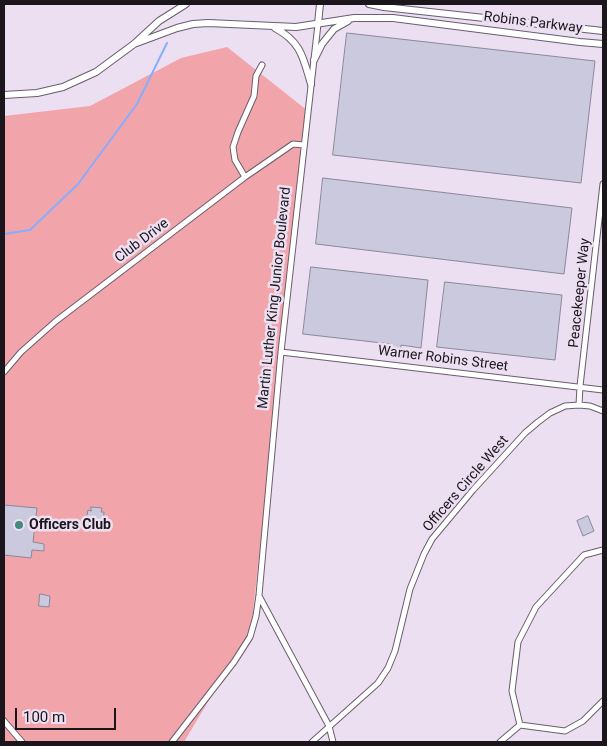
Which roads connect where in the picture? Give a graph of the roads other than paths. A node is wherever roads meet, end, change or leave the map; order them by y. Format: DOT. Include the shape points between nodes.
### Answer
graph roads {
  1 [pos="186,4"];
  2 [pos="320,4"];
  3 [pos="369,4"];
  4 [pos="354,18"];
  5 [pos="318,24"];
  6 [pos="271,26"];
  7 [pos="603,31"];
  8 [pos="134,44"];
  9 [pos="603,44"];
  10 [pos="314,60"];
  11 [pos="262,65"];
  12 [pos="311,84"];
  13 [pos="4,95"];
  14 [pos="304,145"];
  15 [pos="245,177"];
  16 [pos="603,184"];
  17 [pos="281,352"];
  18 [pos="4,372"];
  19 [pos="580,386"];
  20 [pos="603,390"];
  21 [pos="580,405"];
  22 [pos="603,411"];
  23 [pos="603,550"];
  24 [pos="259,595"];
  25 [pos="603,700"];
  26 [pos="4,721"];
  27 [pos="520,724"];
  28 [pos="329,726"];
  29 [pos="22,742"];
  30 [pos="172,742"];
  31 [pos="312,742"];
  32 [pos="334,742"];
  33 [pos="500,742"];
  1 -- 8 [label="street, Robins Parkway" via="158,21"];
  2 -- 5 [label="street, Martin Luther King Junior Boulevard"];
  3 -- 7 [label="street, Robins Parkway"];
  4 -- 5 [label="street, Robins Parkway"];
  4 -- 9 [label="street, Robins Parkway" via="393,18"];
  4 -- 10 [label="street" via="334,28"];
  5 -- 6 [label="street, Robins Parkway"];
  5 -- 10 [label="street, Martin Luther King Junior Boulevard"];
  6 -- 8 [label="street, Robins Parkway" via="193,24"];
  6 -- 12 [label="street" via="294,41 303,56"];
  8 -- 13 [label="street, Robins Parkway" via="96,72 63,87"];
  10 -- 12 [label="street, Martin Luther King Junior Boulevard"];
  11 -- 15 [label="street" via="234,147 235,160"];
  12 -- 14 [label="street, Martin Luther King Junior Boulevard"];
  14 -- 15 [label="street, Club Drive" via="293,144"];
  14 -- 17 [label="street, Martin Luther King Junior Boulevard"];
  15 -- 18 [label="street, Club Drive" via="56,321"];
  16 -- 19 [label="street, Peacekeeper Way"];
  17 -- 19 [label="street, Warner Robins Street"];
  17 -- 24 [label="street, Martin Luther King Junior Boulevard"];
  19 -- 20 [label="street, Warner Robins Street"];
  19 -- 21 [label="street, Peacekeeper Way"];
  21 -- 22 [label="street, Officers Circle West"];
  21 -- 28 [label="street, Officers Circle West" via="565,406 550,413 525,433 432,539 412,583 388,668 378,683"];
  23 -- 27 [label="street" via="584,555 536,606 518,642 512,691"];
  24 -- 28 [label="street"];
  24 -- 30 [label="street" via="250,637"];
  25 -- 27 [label="street" via="583,721 565,731"];
  26 -- 29 [label="street"];
  27 -- 33 [label="street"];
  28 -- 31 [label="street, Officers Circle West"];
  28 -- 32 [label="street"];
}
